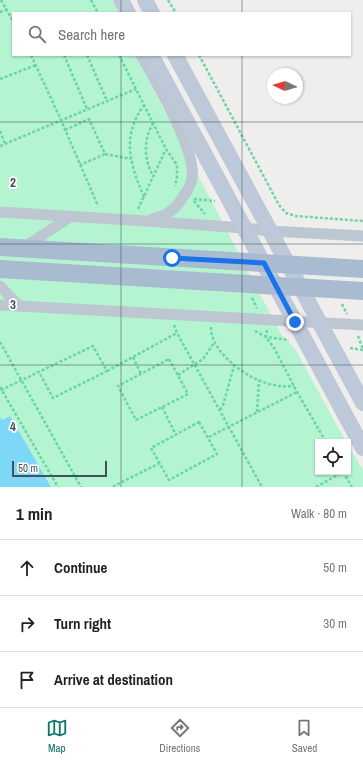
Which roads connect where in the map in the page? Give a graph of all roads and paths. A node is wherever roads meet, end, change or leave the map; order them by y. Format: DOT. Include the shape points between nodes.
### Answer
graph roads {
  1 [pos="1,0"];
  2 [pos="91,0"];
  3 [pos="121,0"];
  4 [pos="145,0"];
  5 [pos="168,0"];
  6 [pos="7,9"];
  7 [pos="0,12"];
  8 [pos="97,12"];
  9 [pos="127,12"];
  10 [pos="151,12"];
  11 [pos="175,12"];
  12 [pos="12,19"];
  13 [pos="32,56"];
  14 [pos="64,56"];
  15 [pos="87,56"];
  16 [pos="120,56"];
  17 [pos="142,56"];
  18 [pos="152,56"];
  19 [pos="176,56"];
  20 [pos="200,56"];
  21 [pos="36,65"];
  22 [pos="0,80"];
  23 [pos="136,89"];
  24 [pos="107,101"];
  25 [pos="144,105"];
  26 [pos="87,109"];
  27 [pos="61,120"];
  28 [pos="153,123"];
  29 [pos="65,130"];
  30 [pos="0,131"];
  31 [pos="5,144"];
  32 [pos="0,146"];
  33 [pos="166,149"];
  34 [pos="105,154"];
  35 [pos="131,159"];
  36 [pos="80,165"];
  37 [pos="153,177"];
  38 [pos="174,189"];
  39 [pos="144,196"];
  40 [pos="105,207"];
  41 [pos="143,209"];
  42 [pos="0,212"];
  43 [pos="70,217"];
  44 [pos="146,221"];
  45 [pos="363,221"];
  46 [pos="244,228"];
  47 [pos="270,231"];
  48 [pos="363,236"];
  49 [pos="0,247"];
  50 [pos="23,248"];
  51 [pos="264,263"];
  52 [pos="288,265"];
  53 [pos="0,269"];
  54 [pos="363,270"];
  55 [pos="0,286"];
  56 [pos="276,286"];
  57 [pos="300,287"];
  58 [pos="363,291"];
  59 [pos="0,305"];
  60 [pos="19,306"];
  61 [pos="295,322"];
  62 [pos="320,323"];
  63 [pos="181,325"];
  64 [pos="363,325"];
  65 [pos="218,327"];
  66 [pos="251,331"];
  67 [pos="177,333"];
  68 [pos="0,342"];
  69 [pos="214,343"];
  70 [pos="133,357"];
  71 [pos="194,365"];
  72 [pos="234,366"];
  73 [pos="107,371"];
  74 [pos="40,372"];
  75 [pos="141,374"];
  76 [pos="178,375"];
  77 [pos="259,380"];
  78 [pos="22,381"];
  79 [pos="294,386"];
  80 [pos="1,389"];
  81 [pos="297,392"];
  82 [pos="363,403"];
  83 [pos="162,407"];
  84 [pos="220,411"];
  85 [pos="257,412"];
  86 [pos="229,427"];
  87 [pos="176,435"];
  88 [pos="208,437"];
  89 [pos="324,439"];
  90 [pos="363,448"];
  91 [pos="160,463"];
  92 [pos="338,475"];
  93 [pos="345,475"];
  94 [pos="58,487"];
  95 [pos="81,487"];
  96 [pos="115,487"];
  97 [pos="262,487"];
  98 [pos="316,487"];
  99 [pos="352,487"];
  1 -- 6 [label="path"];
  2 -- 8 [label="path"];
  3 -- 9 [label="main road"];
  4 -- 10 [label="main road"];
  5 -- 11 [label="path"];
  6 -- 7 [label="path"];
  6 -- 12 [label="path"];
  13 -- 21 [label="path"];
  14 -- 26 [label="path"];
  15 -- 24 [label="path"];
  16 -- 23 [label="path"];
  17 -- 44 [label="street" via="168,104 186,145 192,177 187,191 172,210"];
  18 -- 46 [label="main road"];
  19 -- 47 [label="main road"];
  20 -- 45 [label="path" via="279,205 286,213"];
  21 -- 22 [label="path"];
  21 -- 27 [label="path"];
  23 -- 24 [label="path"];
  23 -- 25 [label="path"];
  24 -- 26 [label="path"];
  25 -- 28 [label="path"];
  25 -- 35 [label="path" via="133,127"];
  26 -- 27 [label="path"];
  27 -- 29 [label="path"];
  27 -- 31 [label="path"];
  28 -- 33 [label="path"];
  28 -- 37 [label="path" via="146,140 146,154"];
  29 -- 34 [label="path" via="89,119"];
  29 -- 36 [label="path"];
  30 -- 31 [label="path"];
  31 -- 32 [label="path"];
  33 -- 37 [label="path"];
  33 -- 38 [label="path" via="177,165 178,177"];
  34 -- 35 [label="path"];
  34 -- 36 [label="path"];
  35 -- 39 [label="path"];
  36 -- 40 [label="path" via="98,206"];
  37 -- 39 [label="path"];
  39 -- 41 [label="path" via="136,209"];
  42 -- 43 [label="street"];
  43 -- 44 [label="street"];
  43 -- 50 [label="street"];
  44 -- 46 [label="street"];
  46 -- 47 [label="street"];
  46 -- 51 [label="main road"];
  47 -- 48 [label="street"];
  47 -- 52 [label="main road"];
  49 -- 50 [label="main road"];
  50 -- 51 [label="main road"];
  51 -- 52 [label="main road"];
  51 -- 56 [label="main road"];
  52 -- 54 [label="main road"];
  52 -- 57 [label="main road"];
  53 -- 56 [label="main road"];
  55 -- 60 [label="street"];
  56 -- 57 [label="main road"];
  56 -- 61 [label="main road"];
  57 -- 58 [label="main road"];
  57 -- 62 [label="main road"];
  59 -- 60 [label="street"];
  60 -- 61 [label="street"];
  61 -- 62 [label="street"];
  61 -- 90 [label="main road"];
  62 -- 64 [label="street"];
  62 -- 82 [label="main road"];
  63 -- 67 [label="path" via="174,325"];
  65 -- 69 [label="path" via="210,327"];
  66 -- 79 [label="path" via="266,337"];
  67 -- 70 [label="path"];
  67 -- 71 [label="path"];
  68 -- 78 [label="path"];
  69 -- 71 [label="path" via="203,359"];
  69 -- 72 [label="path"];
  70 -- 73 [label="path"];
  70 -- 75 [label="path"];
  71 -- 76 [label="path"];
  71 -- 84 [label="path"];
  72 -- 77 [label="path"];
  72 -- 84 [label="path"];
  73 -- 74 [label="path" via="93,346"];
  73 -- 74 [label="path" via="53,398"];
  74 -- 78 [label="path"];
  75 -- 76 [label="path" via="169,359"];
  75 -- 83 [label="path" via="118,386 136,420"];
  76 -- 83 [label="path" via="188,394"];
  77 -- 79 [label="path" via="280,386"];
  77 -- 85 [label="path"];
  78 -- 80 [label="path"];
  78 -- 95 [label="path"];
  79 -- 81 [label="path"];
  80 -- 94 [label="path"];
  81 -- 85 [label="path"];
  81 -- 89 [label="path"];
  83 -- 87 [label="path"];
  84 -- 86 [label="path"];
  85 -- 86 [label="path"];
  86 -- 88 [label="path"];
  86 -- 97 [label="path"];
  87 -- 88 [label="path" via="199,422"];
  87 -- 91 [label="path" via="151,448"];
  88 -- 91 [label="path" via="217,454 169,480"];
  91 -- 96 [label="path"];
  92 -- 98 [label="path"];
  93 -- 99 [label="path"];
}
